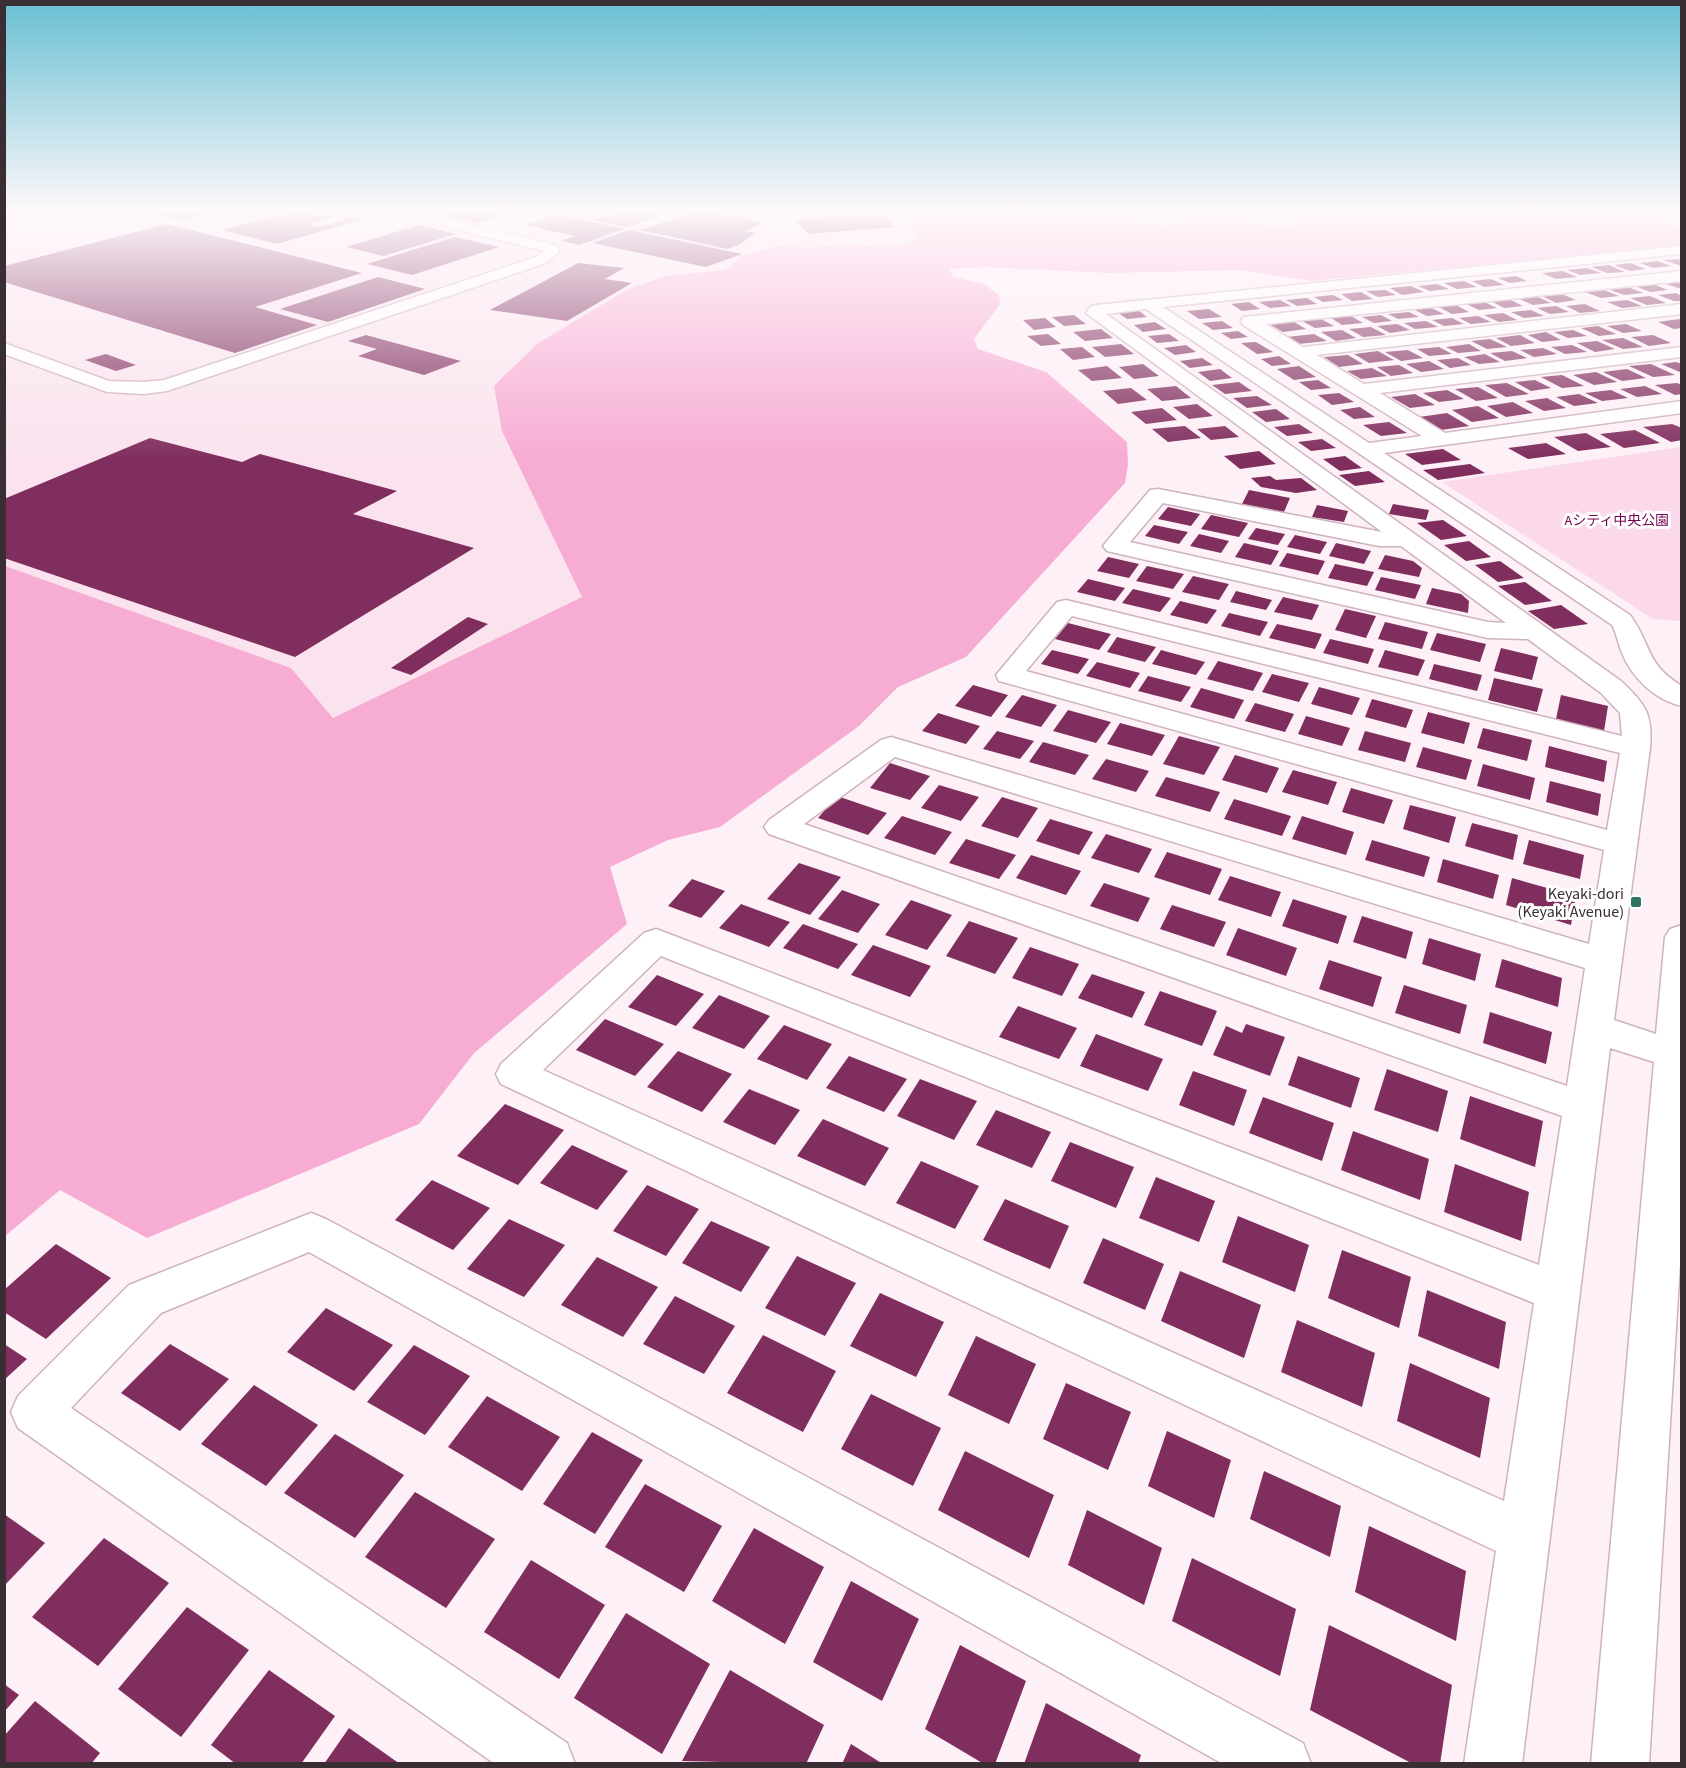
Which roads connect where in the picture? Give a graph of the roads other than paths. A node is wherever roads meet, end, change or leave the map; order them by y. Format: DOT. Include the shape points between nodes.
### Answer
graph roads {
  1 [pos="444,293"];
  2 [pos="1271,293"];
  3 [pos="1518,293"];
  4 [pos="1153,305"];
  5 [pos="1682,309"];
  6 [pos="1626,316"];
  7 [pos="1654,328"];
  8 [pos="4,348"];
  9 [pos="1301,352"];
  10 [pos="1682,352"];
  11 [pos="1361,390"];
  12 [pos="1682,407"];
  13 [pos="1441,439"];
  14 [pos="1368,449"];
  15 [pos="1429,490"];
  16 [pos="1381,498"];
  17 [pos="1408,538"];
  18 [pos="1537,632"];
  19 [pos="1682,698"];
  20 [pos="1635,748"];
  21 [pos="1621,844"];
  22 [pos="1682,937"];
  23 [pos="1604,962"];
  24 [pos="1594,1028"];
  25 [pos="1677,1055"];
  26 [pos="1583,1107"];
  27 [pos="1558,1292"];
  28 [pos="1524,1537"];
  29 [pos="546,1764"];
  30 [pos="1282,1764"];
  31 [pos="1493,1764"];
  32 [pos="1620,1764"];
  1 -- 8 [label="street" via="167,384 144,388 107,386"];
  2 -- 4 [label="street"];
  3 -- 9 [label="street" via="1249,321"];
  4 -- 14 [label="street"];
  4 -- 16 [label="street" via="1094,313"];
  5 -- 6 [label="street"];
  6 -- 7 [label="street"];
  6 -- 9 [label="street"];
  9 -- 11 [label="street"];
  10 -- 11 [label="street"];
  11 -- 13 [label="street"];
  12 -- 13 [label="street"];
  13 -- 14 [label="street"];
  14 -- 15 [label="street"];
  15 -- 16 [label="street"];
  15 -- 19 [label="street" via="1622,620 1645,670 1657,684"];
  16 -- 17 [label="street"];
  17 -- 18 [label="street"];
  17 -- 18 [label="street" via="1379,539 1158,495 1115,546 1488,630"];
  18 -- 20 [label="street" via="1611,687 1636,711"];
  20 -- 21 [label="street"];
  20 -- 21 [label="street" via="1066,607 1009,675"];
  21 -- 23 [label="street"];
  22 -- 25 [label="street"];
  23 -- 24 [label="street"];
  23 -- 26 [label="street" via="891,746 780,826"];
  24 -- 25 [label="street"];
  24 -- 26 [label="street"];
  25 -- 32 [label="street"];
  26 -- 27 [label="street"];
  27 -- 28 [label="street"];
  27 -- 28 [label="street" via="656,941 515,1074"];
  28 -- 31 [label="street"];
  29 -- 30 [label="street" via="35,1412 146,1299 311,1232"];
}
